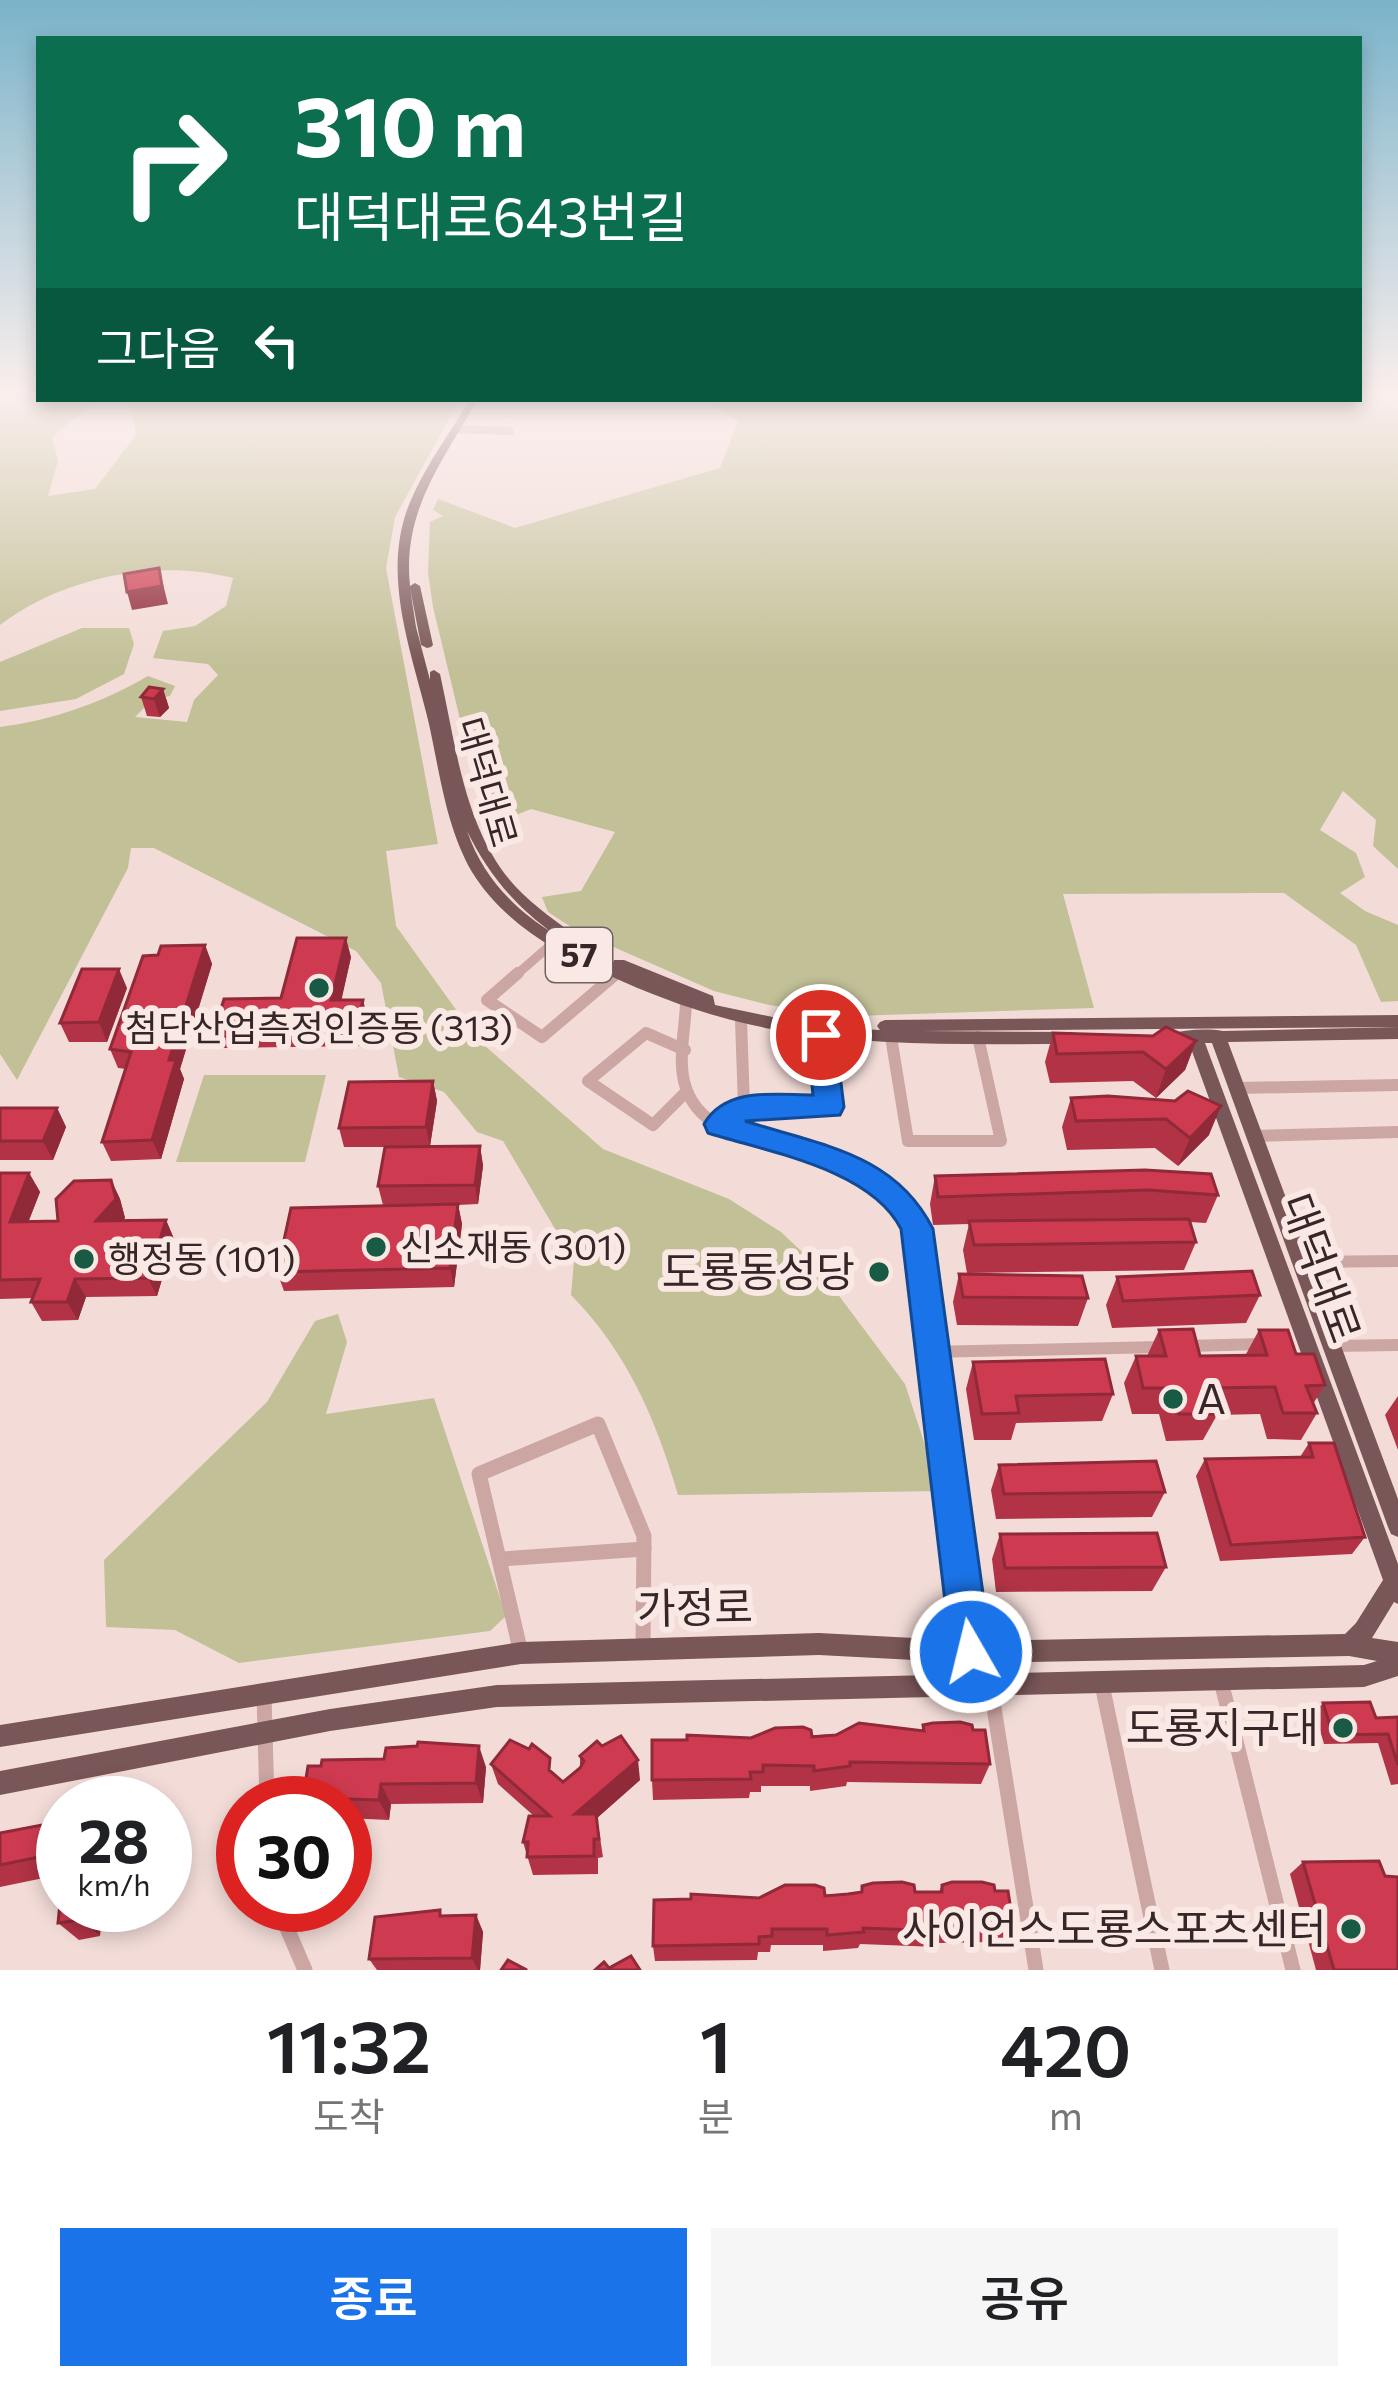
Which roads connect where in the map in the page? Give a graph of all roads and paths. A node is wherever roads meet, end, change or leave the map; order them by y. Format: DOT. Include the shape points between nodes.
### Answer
graph roads {
  1 [pos="427,484"];
  2 [pos="433,484"];
  3 [pos="554,942"];
  4 [pos="616,974"];
  5 [pos="686,1004"];
  6 [pos="741,1020"];
  7 [pos="1398,1021"];
  8 [pos="1193,1032"];
  9 [pos="1216,1032"];
  10 [pos="1398,1033"];
  11 [pos="821,1035"];
  12 [pos="891,1037"];
  13 [pos="978,1037"];
  14 [pos="685,1050"];
  15 [pos="1398,1085"];
  16 [pos="1237,1088"];
  17 [pos="686,1092"];
  18 [pos="744,1106"];
  19 [pos="719,1124"];
  20 [pos="1398,1132"];
  21 [pos="1254,1136"];
  22 [pos="1398,1261"];
  23 [pos="1301,1262"];
  24 [pos="1307,1343"];
  25 [pos="1332,1346"];
  26 [pos="1398,1346"];
  27 [pos="931,1352"];
  28 [pos="1398,1527"];
  29 [pos="644,1550"];
  30 [pos="502,1559"];
  31 [pos="1396,1587"];
  32 [pos="1348,1645"];
  33 [pos="643,1647"];
  34 [pos="971,1652"];
  35 [pos="520,1653"];
  36 [pos="1398,1654"];
  37 [pos="1398,1665"];
  38 [pos="1220,1677"];
  39 [pos="1101,1679"];
  40 [pos="990,1682"];
  41 [pos="264,1692"];
  42 [pos="263,1735"];
  43 [pos="0,1736"];
  44 [pos="265,1776"];
  45 [pos="0,1783"];
  46 [pos="289,1932"];
  47 [pos="305,1970"];
  48 [pos="1036,1970"];
  49 [pos="1162,1970"];
  50 [pos="1293,1970"];
  1 -- 3 [label="main road, 대덕대로 / 57" via="407,527 404,562 464,840 496,895"];
  2 -- 8 [label="main road, 대덕대로 / 57" via="413,560 416,590 470,828 497,878 546,925 697,997 794,1020"];
  3 -- 4 [label="main road, 대덕대로 / 57"];
  3 -- 4 [label="street" via="487,1000 542,1037"];
  4 -- 5 [label="main road, 대덕대로 / 57"];
  5 -- 6 [label="main road, 대덕대로 / 57"];
  5 -- 14 [label="street"];
  6 -- 11 [label="main road, 대덕대로 / 57"];
  6 -- 18 [label="street"];
  7 -- 9 [label="main road"];
  8 -- 9 [label="main road, 대덕대로 / 57"];
  8 -- 13 [label="main road, 대덕대로 / 57"];
  8 -- 24 [label="main road, 대덕대로"];
  9 -- 10 [label="main road"];
  9 -- 16 [label="main road, 대덕대로"];
  11 -- 12 [label="main road, 대덕대로 / 57"];
  11 -- 18 [label="street" via="830,1107"];
  12 -- 13 [label="main road, 대덕대로 / 57"];
  12 -- 13 [label="street" via="908,1141 1001,1141"];
  14 -- 17 [label="street"];
  14 -- 17 [label="street" via="646,1034 588,1081 653,1125"];
  15 -- 16 [label="street"];
  16 -- 21 [label="main road, 대덕대로"];
  17 -- 19 [label="street"];
  18 -- 19 [label="street"];
  19 -- 27 [label="street" via="860,1171 906,1206 922,1244"];
  20 -- 21 [label="street, 대덕대로"];
  21 -- 23 [label="main road, 대덕대로"];
  22 -- 23 [label="street"];
  23 -- 25 [label="main road, 대덕대로"];
  24 -- 27 [label="street"];
  24 -- 31 [label="main road, 대덕대로"];
  25 -- 26 [label="street"];
  25 -- 28 [label="main road, 대덕대로"];
  27 -- 34 [label="street"];
  29 -- 30 [label="street"];
  29 -- 30 [label="street" via="598,1424 479,1474"];
  29 -- 33 [label="street"];
  30 -- 35 [label="street"];
  31 -- 32 [label="main road"];
  32 -- 34 [label="main road, 가정로"];
  32 -- 36 [label="main road, 가정로"];
  33 -- 34 [label="main road, 가정로"];
  33 -- 35 [label="main road, 가정로"];
  35 -- 41 [label="main road, 가정로"];
  37 -- 38 [label="main road" via="1364,1676"];
  38 -- 39 [label="main road"];
  38 -- 50 [label="street"];
  39 -- 40 [label="main road"];
  39 -- 49 [label="street"];
  40 -- 42 [label="main road" via="497,1696"];
  40 -- 48 [label="street"];
  41 -- 42 [label="street"];
  41 -- 43 [label="main road, 가정로"];
  42 -- 44 [label="street"];
  42 -- 45 [label="main road"];
  46 -- 47 [label="street"];
}
